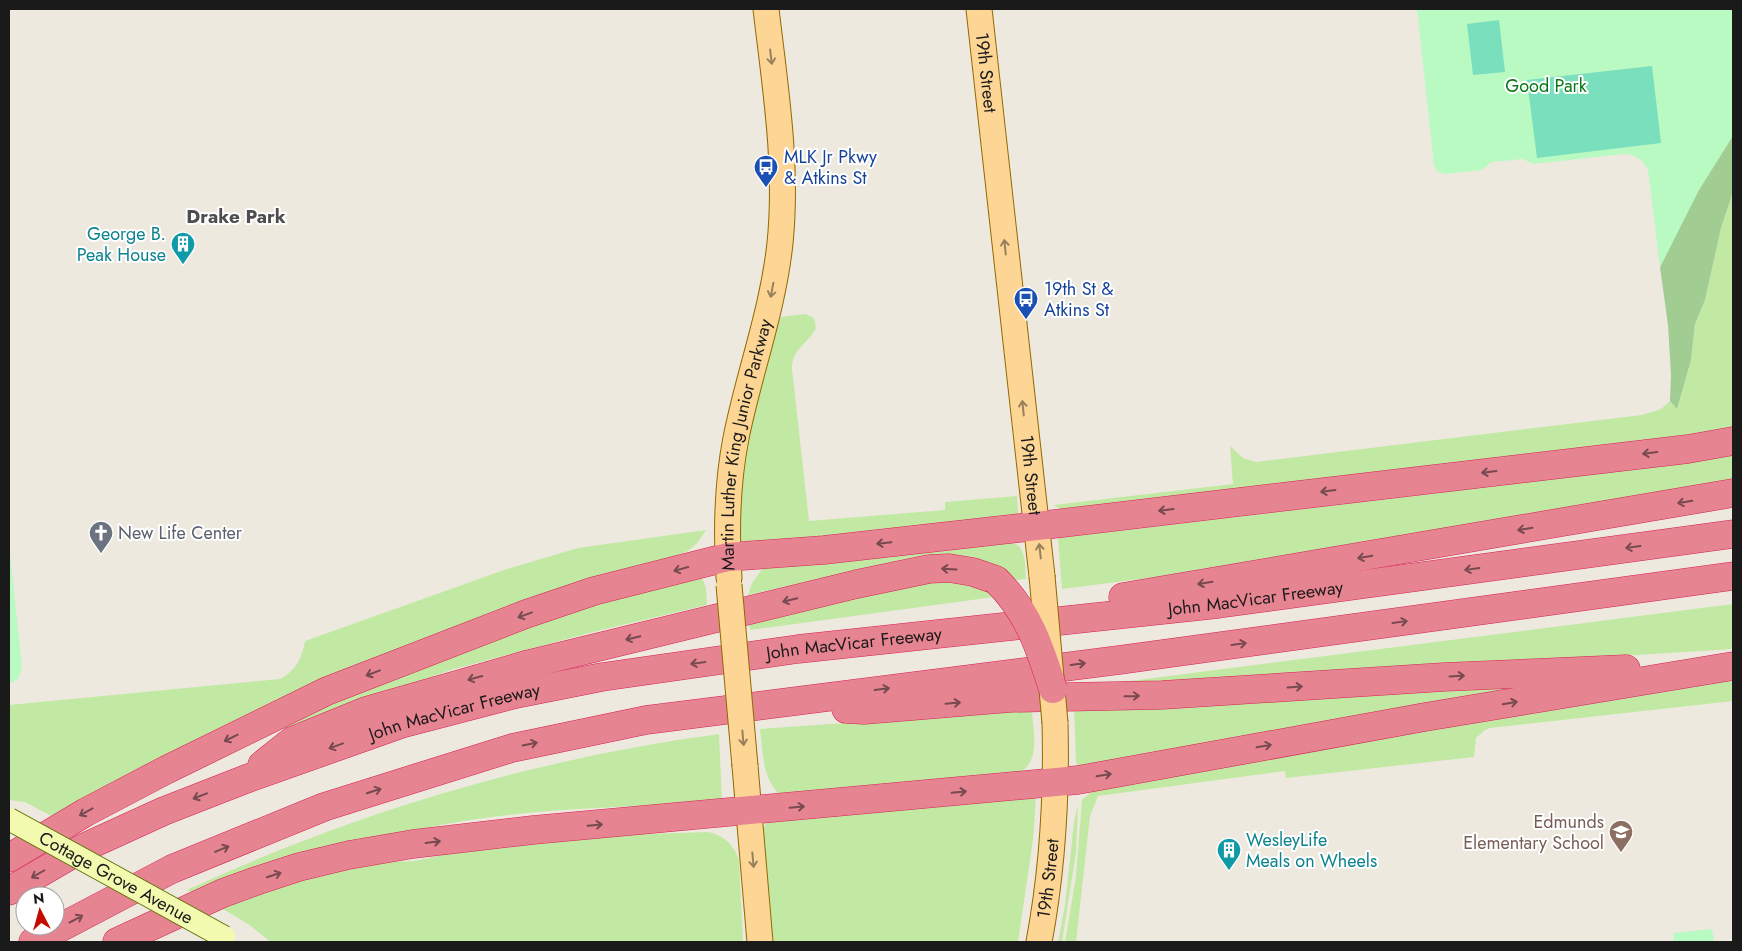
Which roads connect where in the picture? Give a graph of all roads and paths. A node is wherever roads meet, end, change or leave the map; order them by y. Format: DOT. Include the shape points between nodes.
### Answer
graph roads {
  1 [pos="766,9"];
  2 [pos="978,9"];
  3 [pos="1733,441"];
  4 [pos="1733,493"];
  5 [pos="1037,526"];
  6 [pos="1733,534"];
  7 [pos="728,556"];
  8 [pos="1733,576"];
  9 [pos="798,649"];
  10 [pos="1733,665"];
  11 [pos="1053,689"];
  12 [pos="764,704"];
  13 [pos="246,779"];
  14 [pos="1056,782"];
  15 [pos="749,812"];
  16 [pos="9,820"];
  17 [pos="9,858"];
  18 [pos="9,891"];
  19 [pos="224,937"];
  20 [pos="33,942"];
  21 [pos="117,942"];
  22 [pos="760,942"];
  23 [pos="1039,942"];
  1 -- 7 [label="main road, Martin Luther King Junior Parkway, one-way" via="782,179 780,242 762,338 736,438 728,496"];
  5 -- 2 [label="main road, 19th Street, one-way"];
  3 -- 5 [label="highway, one-way"];
  4 -- 9 [label="highway, one-way" via="1325,564"];
  5 -- 7 [label="highway, one-way" via="824,550"];
  11 -- 5 [label="main road, 19th Street, one-way, bridge"];
  6 -- 9 [label="highway, John MacVicar Freeway, one-way" via="1218,604"];
  7 -- 15 [label="main road, Martin Luther King Junior Parkway, one-way, bridge"];
  7 -- 17 [label="highway, one-way" via="594,591 327,691 86,812"];
  12 -- 8 [label="highway, one-way" via="1139,657"];
  9 -- 13 [label="highway, John MacVicar Freeway, one-way" via="602,677 516,694 401,724"];
  12 -- 10 [label="highway, one-way" via="864,710 1010,698 1162,696 1444,677"];
  14 -- 10 [label="highway, one-way"];
  11 -- 13 [label="highway, one-way, bridge" via="1040,644 1012,596 996,580 949,568 928,569 529,664 420,694 292,741"];
  11 -- 14 [label="main road, 19th Street, bridge"];
  20 -- 12 [label="highway, one-way" via="172,869 324,808 442,768 512,748 646,720"];
  13 -- 18 [label="highway, John MacVicar Freeway, one-way" via="164,811 84,848"];
  15 -- 14 [label="highway, one-way"];
  14 -- 23 [label="main road, 19th Street" via="1055,822"];
  21 -- 15 [label="highway, one-way" via="250,883 350,855 490,835"];
  15 -- 22 [label="main road, Martin Luther King Junior Parkway, one-way"];
  16 -- 19 [label="street, Cottage Grove Avenue, bridge"];
}
